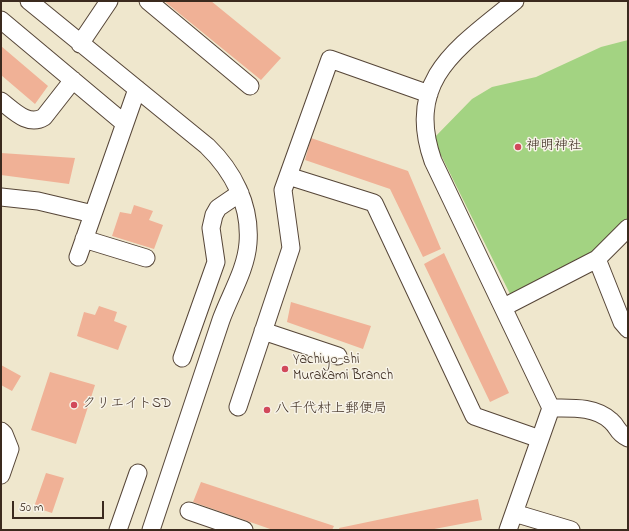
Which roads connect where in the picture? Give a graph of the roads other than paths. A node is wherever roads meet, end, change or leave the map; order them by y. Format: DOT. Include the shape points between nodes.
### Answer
graph roads {
  1 [pos="29,1"];
  2 [pos="148,1"];
  3 [pos="515,1"];
  4 [pos="108,2"];
  5 [pos="1,20"];
  6 [pos="80,44"];
  7 [pos="73,80"];
  8 [pos="250,86"];
  9 [pos="137,89"];
  10 [pos="429,94"];
  11 [pos="1,101"];
  12 [pos="124,123"];
  13 [pos="288,176"];
  14 [pos="240,193"];
  15 [pos="1,196"];
  16 [pos="93,214"];
  17 [pos="628,228"];
  18 [pos="84,239"];
  19 [pos="78,257"];
  20 [pos="146,258"];
  21 [pos="597,259"];
  22 [pos="504,307"];
  23 [pos="628,329"];
  24 [pos="263,331"];
  25 [pos="338,356"];
  26 [pos="182,358"];
  27 [pos="238,407"];
  28 [pos="551,408"];
  29 [pos="1,431"];
  30 [pos="628,438"];
  31 [pos="540,440"];
  32 [pos="138,473"];
  33 [pos="1,475"];
  34 [pos="189,510"];
  35 [pos="514,513"];
  36 [pos="153,529"];
  37 [pos="118,530"];
  38 [pos="244,530"];
  39 [pos="508,530"];
  40 [pos="572,530"];
  1 -- 6 [label="street"];
  2 -- 8 [label="street"];
  3 -- 10 [label="street" via="450,57 439,72"];
  4 -- 6 [label="street"];
  5 -- 7 [label="street"];
  6 -- 9 [label="street"];
  7 -- 11 [label="street" via="39,120 28,120"];
  7 -- 12 [label="street"];
  9 -- 12 [label="street"];
  9 -- 14 [label="street" via="220,158"];
  10 -- 13 [label="street" via="330,59"];
  10 -- 22 [label="street" via="424,127 433,161"];
  12 -- 16 [label="street"];
  13 -- 24 [label="street" via="283,190 291,248"];
  13 -- 31 [label="street" via="374,204 474,416"];
  14 -- 26 [label="street" via="218,208 214,215 211,228 216,262"];
  14 -- 36 [label="street" via="248,226 245,262 222,318"];
  15 -- 16 [label="street" via="38,201"];
  16 -- 18 [label="street"];
  17 -- 21 [label="street"];
  18 -- 19 [label="street"];
  18 -- 20 [label="street"];
  21 -- 22 [label="street"];
  21 -- 23 [label="street" via="622,322"];
  22 -- 28 [label="street"];
  24 -- 25 [label="street"];
  24 -- 27 [label="street"];
  28 -- 30 [label="street" via="580,408 596,412 611,421 620,434"];
  28 -- 31 [label="street"];
  29 -- 33 [label="street" via="10,449"];
  31 -- 35 [label="street"];
  32 -- 37 [label="street"];
  34 -- 38 [label="street"];
  35 -- 39 [label="street"];
  35 -- 40 [label="street"];
}
